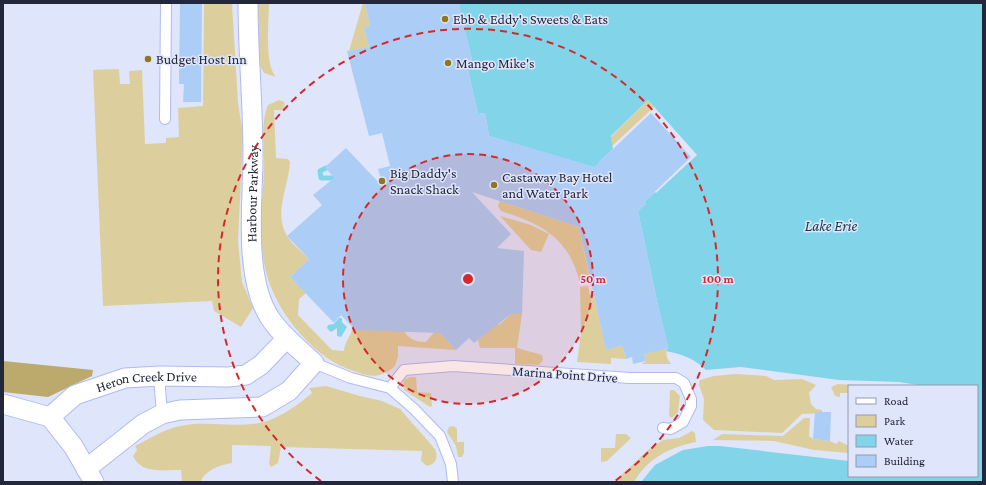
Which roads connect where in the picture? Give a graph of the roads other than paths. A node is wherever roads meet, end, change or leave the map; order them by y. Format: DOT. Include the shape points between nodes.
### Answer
graph roads {
  1 [pos="166,3"];
  2 [pos="248,3"];
  3 [pos="166,119"];
  4 [pos="287,338"];
  5 [pos="314,364"];
  6 [pos="159,376"];
  7 [pos="390,388"];
  8 [pos="3,404"];
  9 [pos="162,414"];
  10 [pos="50,417"];
  11 [pos="663,428"];
  12 [pos="90,476"];
  13 [pos="454,482"];
  1 -- 3 [label="lane"];
  2 -- 4 [label="street, Harbour Parkway" via="253,154 251,228 255,283 270,317"];
  4 -- 5 [label="street, Harbour Parkway"];
  4 -- 6 [label="street, Heron Creek Drive" via="261,365 246,375"];
  5 -- 7 [label="lane" via="351,378"];
  5 -- 9 [label="street" via="289,391 262,407 180,410"];
  6 -- 9 [label="lane"];
  6 -- 10 [label="street, Heron Creek Drive" via="125,378 75,395"];
  7 -- 11 [label="lane, Marina Point Drive" via="404,370 452,366 630,378 676,378 684,383 691,399 691,406 683,422 671,428"];
  7 -- 13 [label="lane" via="440,436 451,464"];
  8 -- 10 [label="street"];
  9 -- 12 [label="street" via="143,424"];
  10 -- 12 [label="street" via="73,446"];
}
